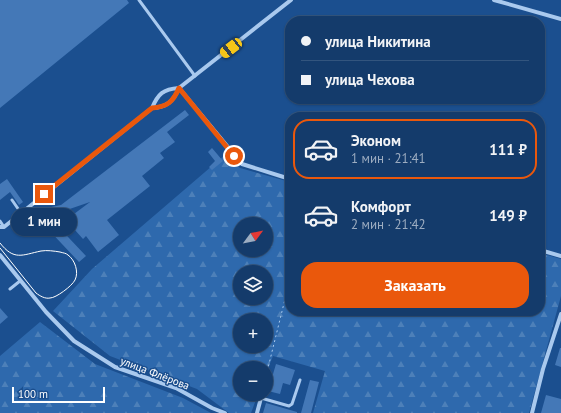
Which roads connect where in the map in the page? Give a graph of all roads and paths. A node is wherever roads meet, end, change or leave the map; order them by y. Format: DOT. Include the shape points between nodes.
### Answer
graph roads {
  1 [pos="139,0"];
  2 [pos="291,0"];
  3 [pos="494,0"];
  4 [pos="561,19"];
  5 [pos="195,76"];
  6 [pos="179,88"];
  7 [pos="152,108"];
  8 [pos="285,177"];
  9 [pos="12,200"];
  10 [pos="21,213"];
  11 [pos="0,221"];
  12 [pos="2,227"];
  13 [pos="545,251"];
  14 [pos="0,254"];
  15 [pos="561,256"];
  16 [pos="20,281"];
  17 [pos="10,289"];
  18 [pos="285,299"];
  19 [pos="561,314"];
  20 [pos="270,361"];
  21 [pos="300,380"];
  22 [pos="260,401"];
  23 [pos="272,401"];
  24 [pos="225,413"];
  25 [pos="257,413"];
  26 [pos="532,413"];
  1 -- 5 [label="lane"];
  2 -- 5 [label="street"];
  3 -- 4 [label="street"];
  5 -- 6 [label="street"];
  6 -- 7 [label="street" via="174,98 163,107"];
  6 -- 7 [label="street" via="168,89 157,97"];
  6 -- 8 [label="street" via="242,164"];
  7 -- 10 [label="street"];
  9 -- 10 [label="lane"];
  10 -- 12 [label="street"];
  11 -- 12 [label="lane"];
  13 -- 15 [label="street"];
  14 -- 16 [label="street, улица Флёрова"];
  16 -- 17 [label="lane"];
  16 -- 24 [label="street, улица Флёрова" via="74,341 115,367 176,388"];
  18 -- 20 [label="path"];
  19 -- 26 [label="street"];
  21 -- 23 [label="lane" via="292,404 289,406"];
  22 -- 25 [label="street"];
}
